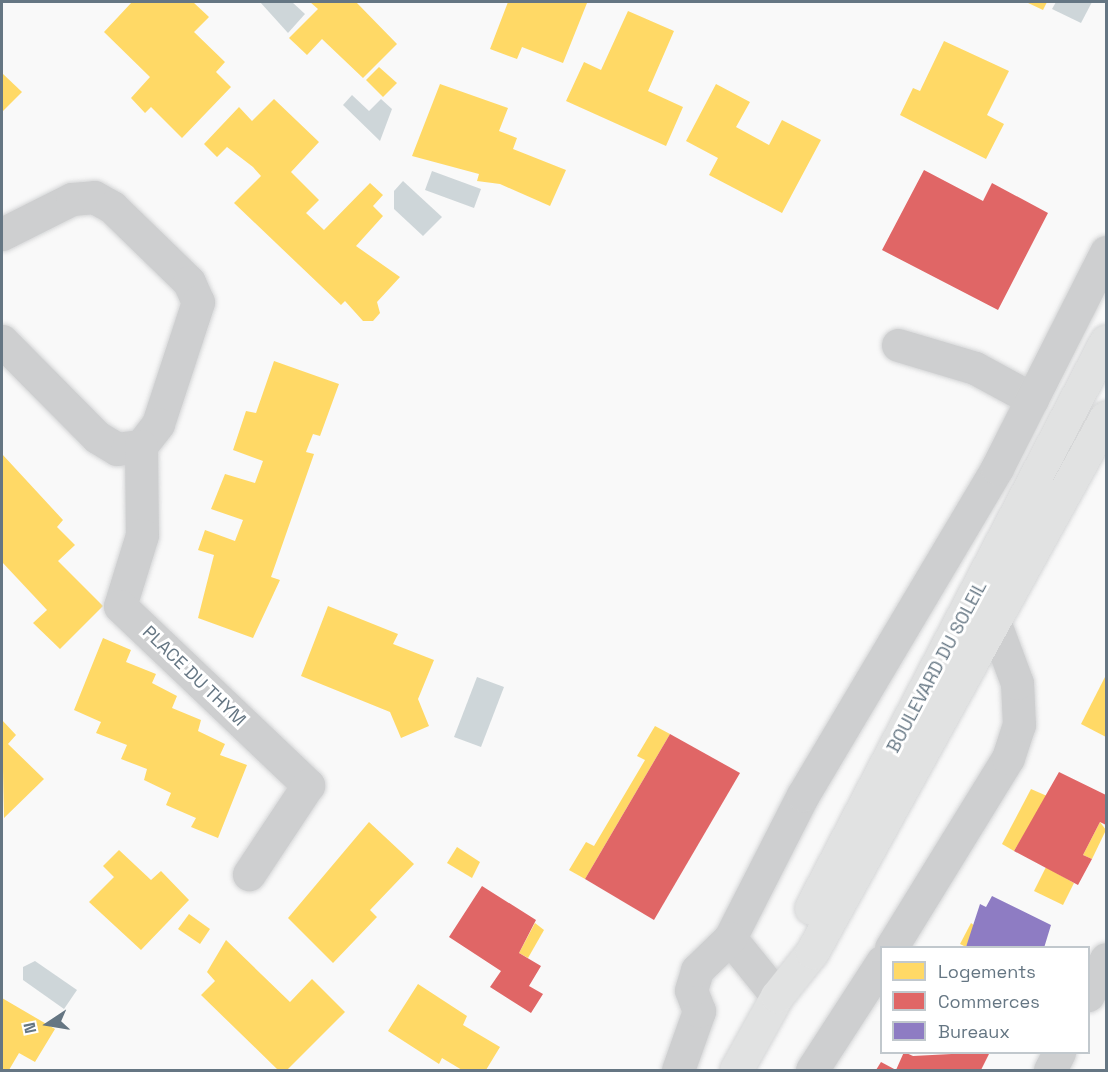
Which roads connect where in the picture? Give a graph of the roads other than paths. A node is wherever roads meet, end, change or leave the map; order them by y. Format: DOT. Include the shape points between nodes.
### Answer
graph roads {
  1 [pos="2,234"];
  2 [pos="1107,252"];
  3 [pos="2,341"];
  4 [pos="1107,341"];
  5 [pos="898,345"];
  6 [pos="1032,399"];
  7 [pos="1103,433"];
  8 [pos="141,446"];
  9 [pos="995,624"];
  10 [pos="249,874"];
  11 [pos="730,939"];
  12 [pos="892,946"];
  13 [pos="1107,960"];
  14 [pos="880,965"];
  15 [pos="1090,993"];
  16 [pos="777,996"];
  17 [pos="1058,1054"];
  18 [pos="678,1071"];
  19 [pos="736,1071"];
  20 [pos="812,1071"];
  21 [pos="1050,1071"];
  1 -- 8 [label="street" via="72,198 94,197 112,207 189,282 198,302 195,323 158,424"];
  2 -- 6 [label="street"];
  3 -- 8 [label="street" via="97,436 117,449"];
  4 -- 16 [label="main road, BOULEVARD DU SOLEIL" via="794,941"];
  5 -- 6 [label="street" via="975,368"];
  6 -- 11 [label="street" via="803,795"];
  7 -- 9 [label="main road, BOULEVARD DU SOLEIL"];
  8 -- 10 [label="street, PLACE DU THYM" via="142,535 120,606 308,785"];
  9 -- 12 [label="street" via="1017,683 1019,725 1008,758"];
  9 -- 16 [label="main road, BOULEVARD DU SOLEIL" via="812,952"];
  11 -- 16 [label="street"];
  11 -- 18 [label="street" via="697,970 691,990 699,1011"];
  13 -- 15 [label="street"];
  14 -- 20 [label="street"];
  16 -- 19 [label="main road, BOULEVARD DU SOLEIL"];
  17 -- 21 [label="street"];
}
